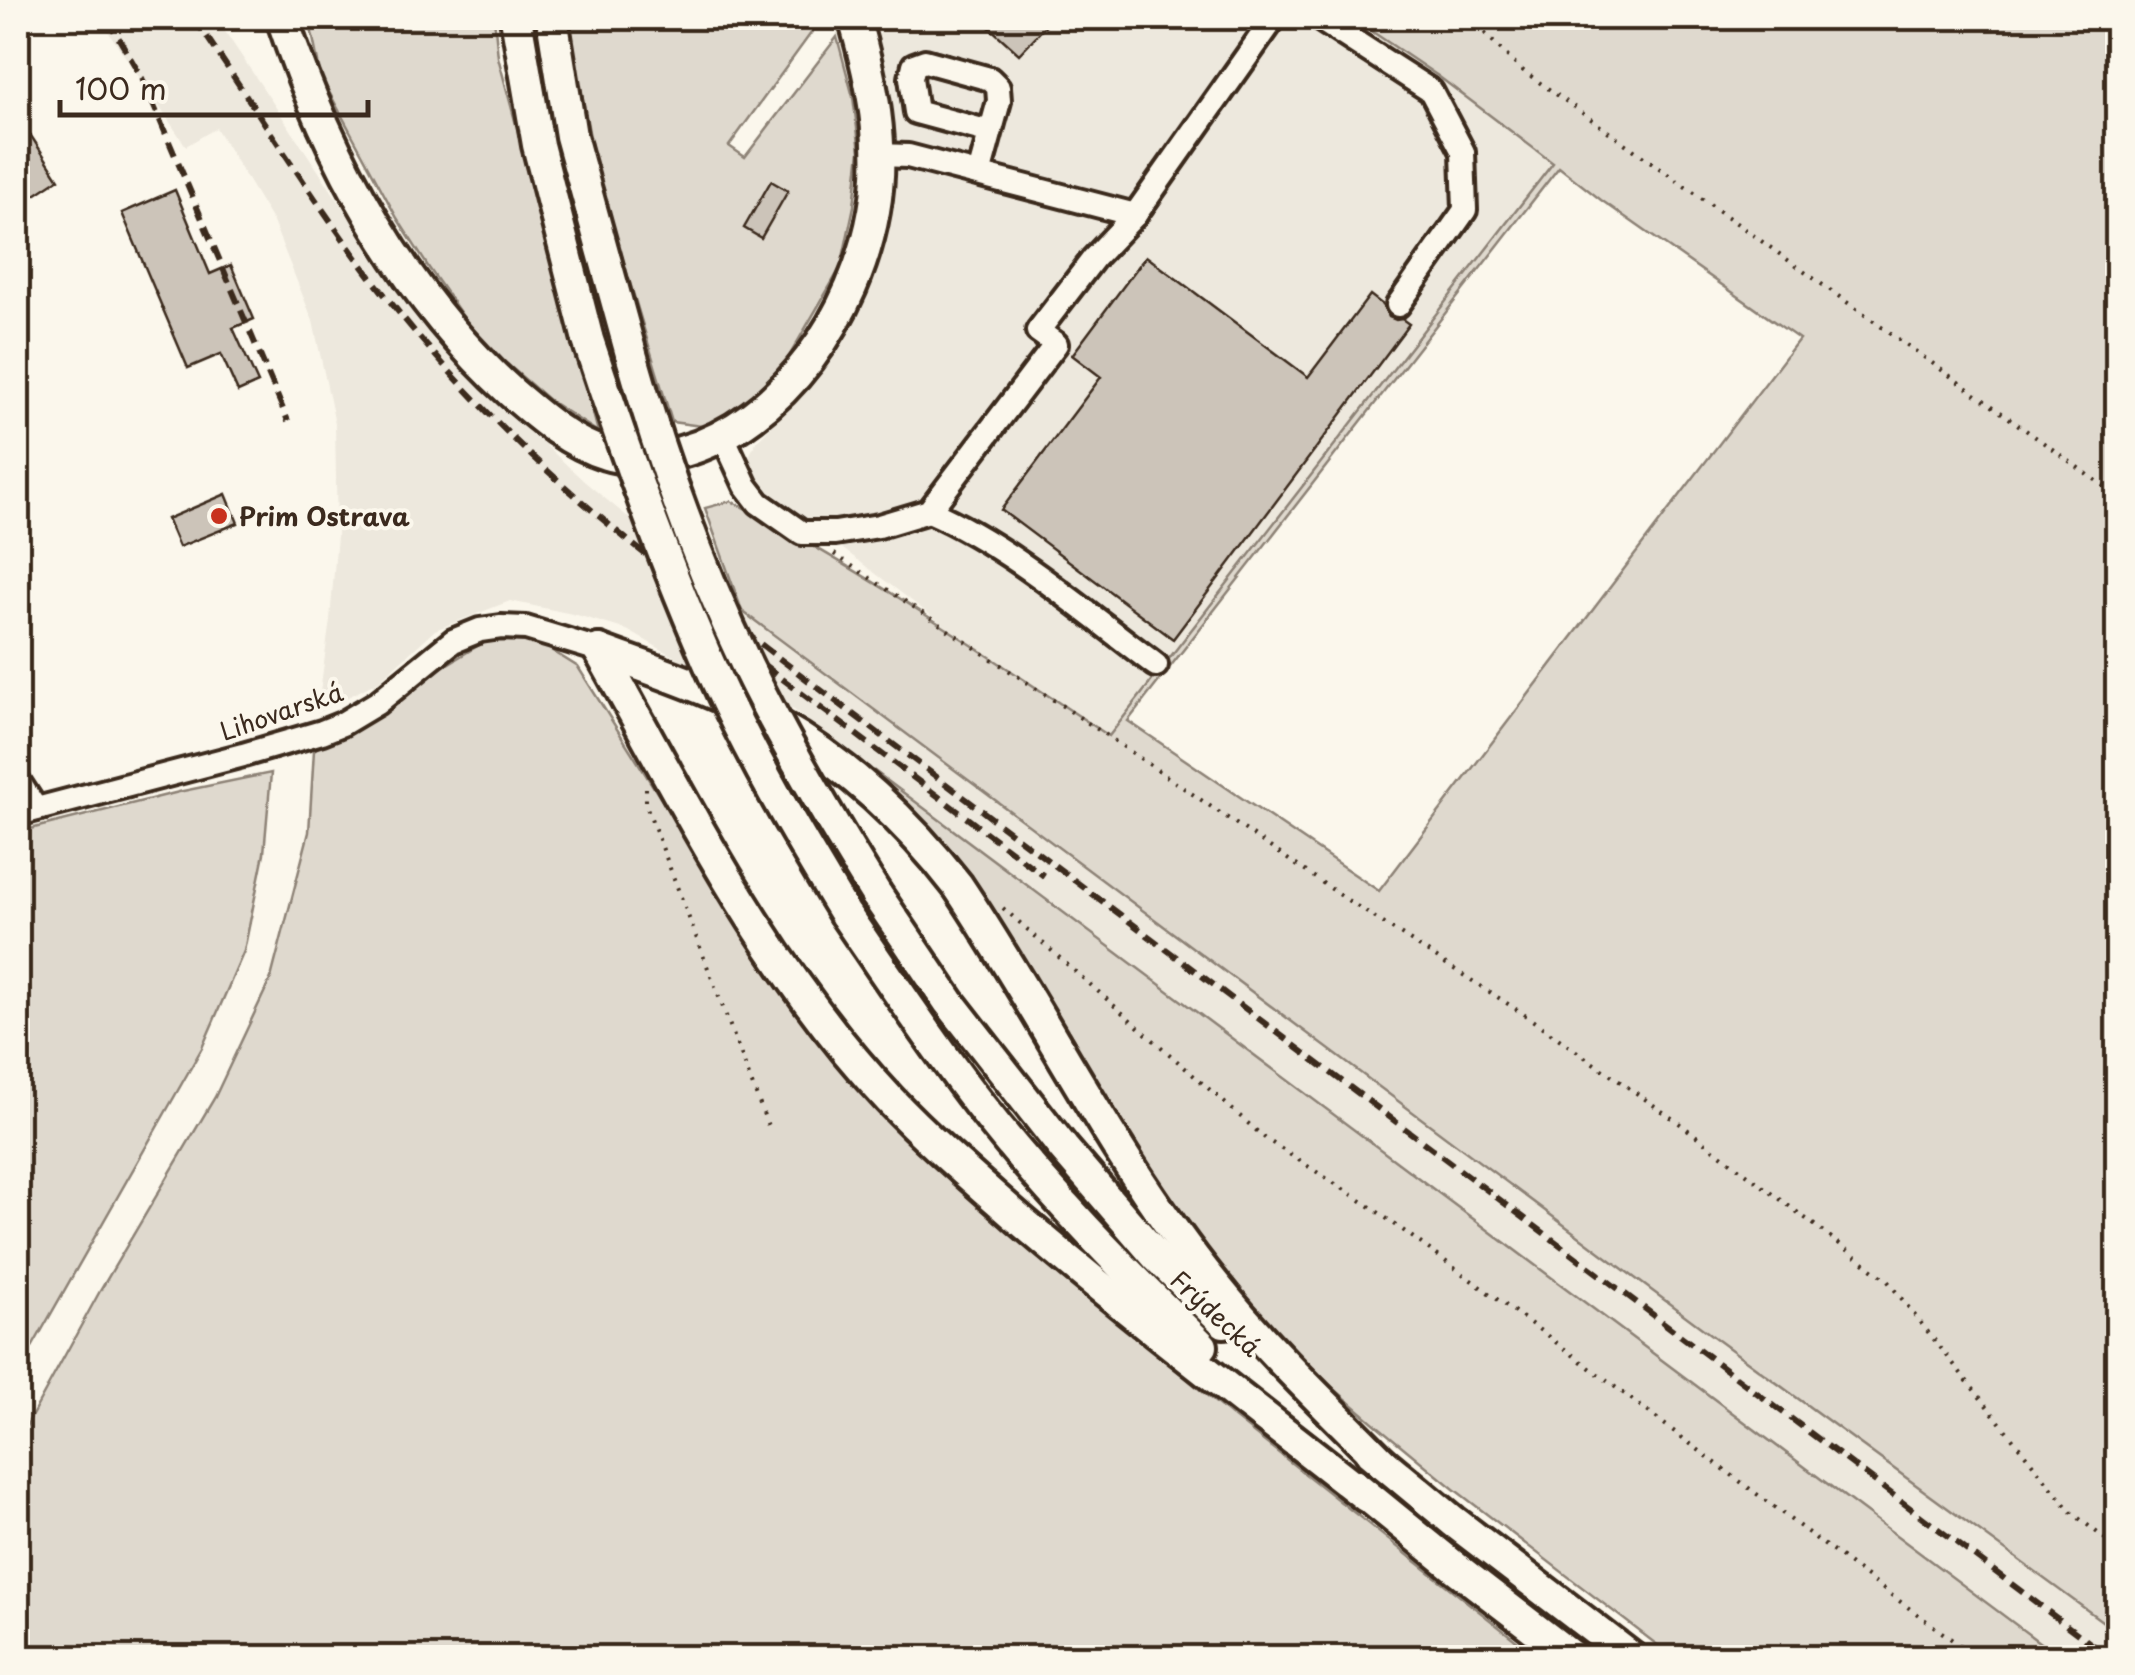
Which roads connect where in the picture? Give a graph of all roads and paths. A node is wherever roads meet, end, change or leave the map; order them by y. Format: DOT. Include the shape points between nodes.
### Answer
graph roads {
  1 [pos="282,18"];
  2 [pos="516,18"];
  3 [pos="552,18"];
  4 [pos="854,18"];
  5 [pos="1274,18"];
  6 [pos="1318,18"];
  7 [pos="1470,18"];
  8 [pos="990,132"];
  9 [pos="878,156"];
  10 [pos="979,174"];
  11 [pos="1136,216"];
  12 [pos="1398,305"];
  13 [pos="723,436"];
  14 [pos="2118,496"];
  15 [pos="929,511"];
  16 [pos="802,533"];
  17 [pos="598,650"];
  18 [pos="1156,665"];
  19 [pos="18,781"];
  20 [pos="646,788"];
  21 [pos="27,811"];
  22 [pos="1003,907"];
  23 [pos="768,1126"];
  24 [pos="1383,1464"];
  25 [pos="1367,1497"];
  26 [pos="2118,1550"];
  27 [pos="1574,1658"];
  28 [pos="1632,1658"];
  29 [pos="1977,1658"];
  1 -- 13 [label="main road" via="319,113 372,217 439,317 501,383 564,435 612,456 656,457"];
  2 -- 25 [label="main road, Frýdecká, bridge" via="538,145 588,340 638,491 718,682 776,797 845,914 979,1104 1093,1238"];
  3 -- 24 [label="main road, Frýdecká, bridge" via="571,136 677,496 746,664 801,769 949,1002 1064,1149 1157,1257"];
  4 -- 9 [label="main road" via="872,91"];
  5 -- 11 [label="street"];
  6 -- 12 [label="street" via="1430,91 1463,152 1465,210"];
  7 -- 14 [label="path" via="1518,67"];
  8 -- 10 [label="street"];
  9 -- 10 [label="street" via="908,156"];
  9 -- 13 [label="main road" via="867,240 834,319 789,384"];
  10 -- 11 [label="street"];
  11 -- 15 [label="street" via="1038,331 1056,344"];
  13 -- 16 [label="street" via="758,504"];
  15 -- 16 [label="street" via="879,526"];
  15 -- 18 [label="street" via="994,544"];
  16 -- 26 [label="path" via="1522,1013 1886,1279 2071,1512"];
  17 -- 21 [label="street, Lihovarská" via="526,628 480,630 332,728"];
  17 -- 24 [label="main road" via="774,723 864,788 943,868 1151,1197 1214,1284"];
  17 -- 25 [label="main road" via="746,908 805,996 889,1100 1087,1277"];
  19 -- 21 [label="street"];
  20 -- 23 [label="path" via="646,805"];
  22 -- 29 [label="path" via="1266,1138 1450,1264"];
  24 -- 28 [label="main road, Frýdecká"];
  25 -- 27 [label="main road, Frýdecká"];
}
